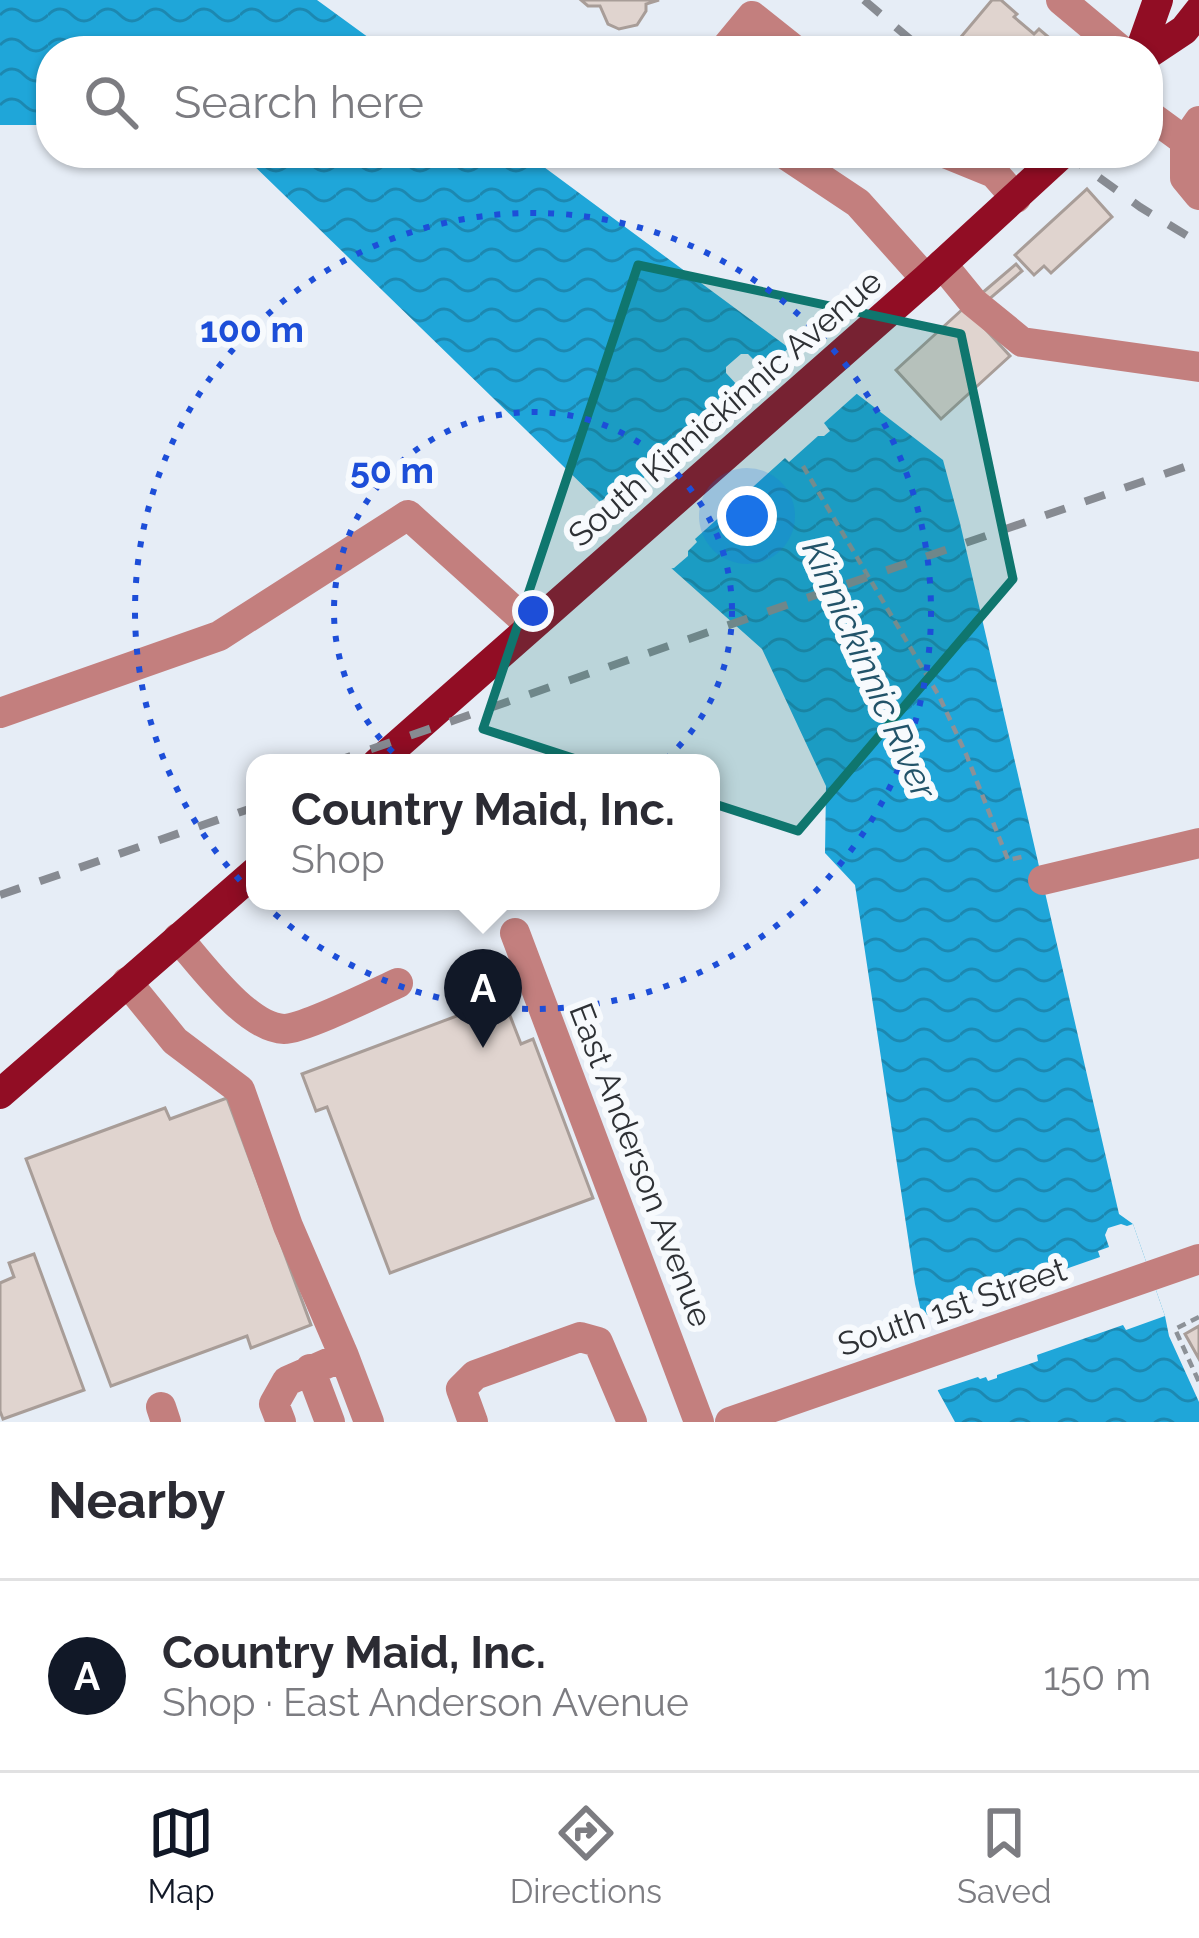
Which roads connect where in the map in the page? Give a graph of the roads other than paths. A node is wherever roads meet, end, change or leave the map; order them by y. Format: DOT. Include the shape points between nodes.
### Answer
graph roads {
  1 [pos="1061,0"];
  2 [pos="1158,0"];
  3 [pos="1199,11"];
  4 [pos="735,36"];
  5 [pos="777,36"];
  6 [pos="1104,36"];
  7 [pos="1148,36"];
  8 [pos="1163,42"];
  9 [pos="1163,121"];
  10 [pos="1194,135"];
  11 [pos="806,168"];
  12 [pos="982,168"];
  13 [pos="1047,168"];
  14 [pos="1199,195"];
  15 [pos="1016,198"];
  16 [pos="934,272"];
  17 [pos="1199,367"];
  18 [pos="531,626"];
  19 [pos="0,712"];
  20 [pos="387,754"];
  21 [pos="1199,843"];
  22 [pos="1040,867"];
  23 [pos="246,880"];
  24 [pos="515,933"];
  25 [pos="178,938"];
  26 [pos="127,982"];
  27 [pos="398,983"];
  28 [pos="0,1094"];
  29 [pos="1199,1259"];
  30 [pos="344,1355"];
  31 [pos="310,1369"];
  32 [pos="281,1422"];
  33 [pos="330,1422"];
  34 [pos="369,1422"];
  35 [pos="472,1422"];
  36 [pos="632,1422"];
  37 [pos="699,1422"];
  38 [pos="730,1422"];
  1 -- 6 [label="street"];
  2 -- 7 [label="main road"];
  3 -- 8 [label="main road"];
  4 -- 5 [label="street" via="752,16"];
  9 -- 10 [label="street"];
  10 -- 14 [label="street" via="1185,178"];
  11 -- 16 [label="street" via="858,202"];
  12 -- 15 [label="street"];
  13 -- 15 [label="main road, South Kinnickinnic Avenue"];
  15 -- 16 [label="main road, South Kinnickinnic Avenue"];
  16 -- 17 [label="street" via="1022,342"];
  16 -- 18 [label="main road, South Kinnickinnic Avenue"];
  18 -- 19 [label="street" via="408,515 218,636"];
  18 -- 20 [label="main road, South Kinnickinnic Avenue"];
  21 -- 22 [label="street"];
  23 -- 25 [label="main road"];
  24 -- 37 [label="street, East Anderson Avenue"];
  25 -- 26 [label="main road"];
  25 -- 27 [label="street" via="268,1026 289,1029"];
  26 -- 28 [label="main road"];
  26 -- 30 [label="street" via="176,1040 240,1090"];
  29 -- 38 [label="street, South 1st Street"];
  30 -- 31 [label="street"];
  30 -- 34 [label="street"];
  31 -- 32 [label="street" via="287,1381 274,1404"];
  31 -- 33 [label="street"];
  35 -- 36 [label="street" via="461,1389 475,1375 580,1337 598,1342"];
}
